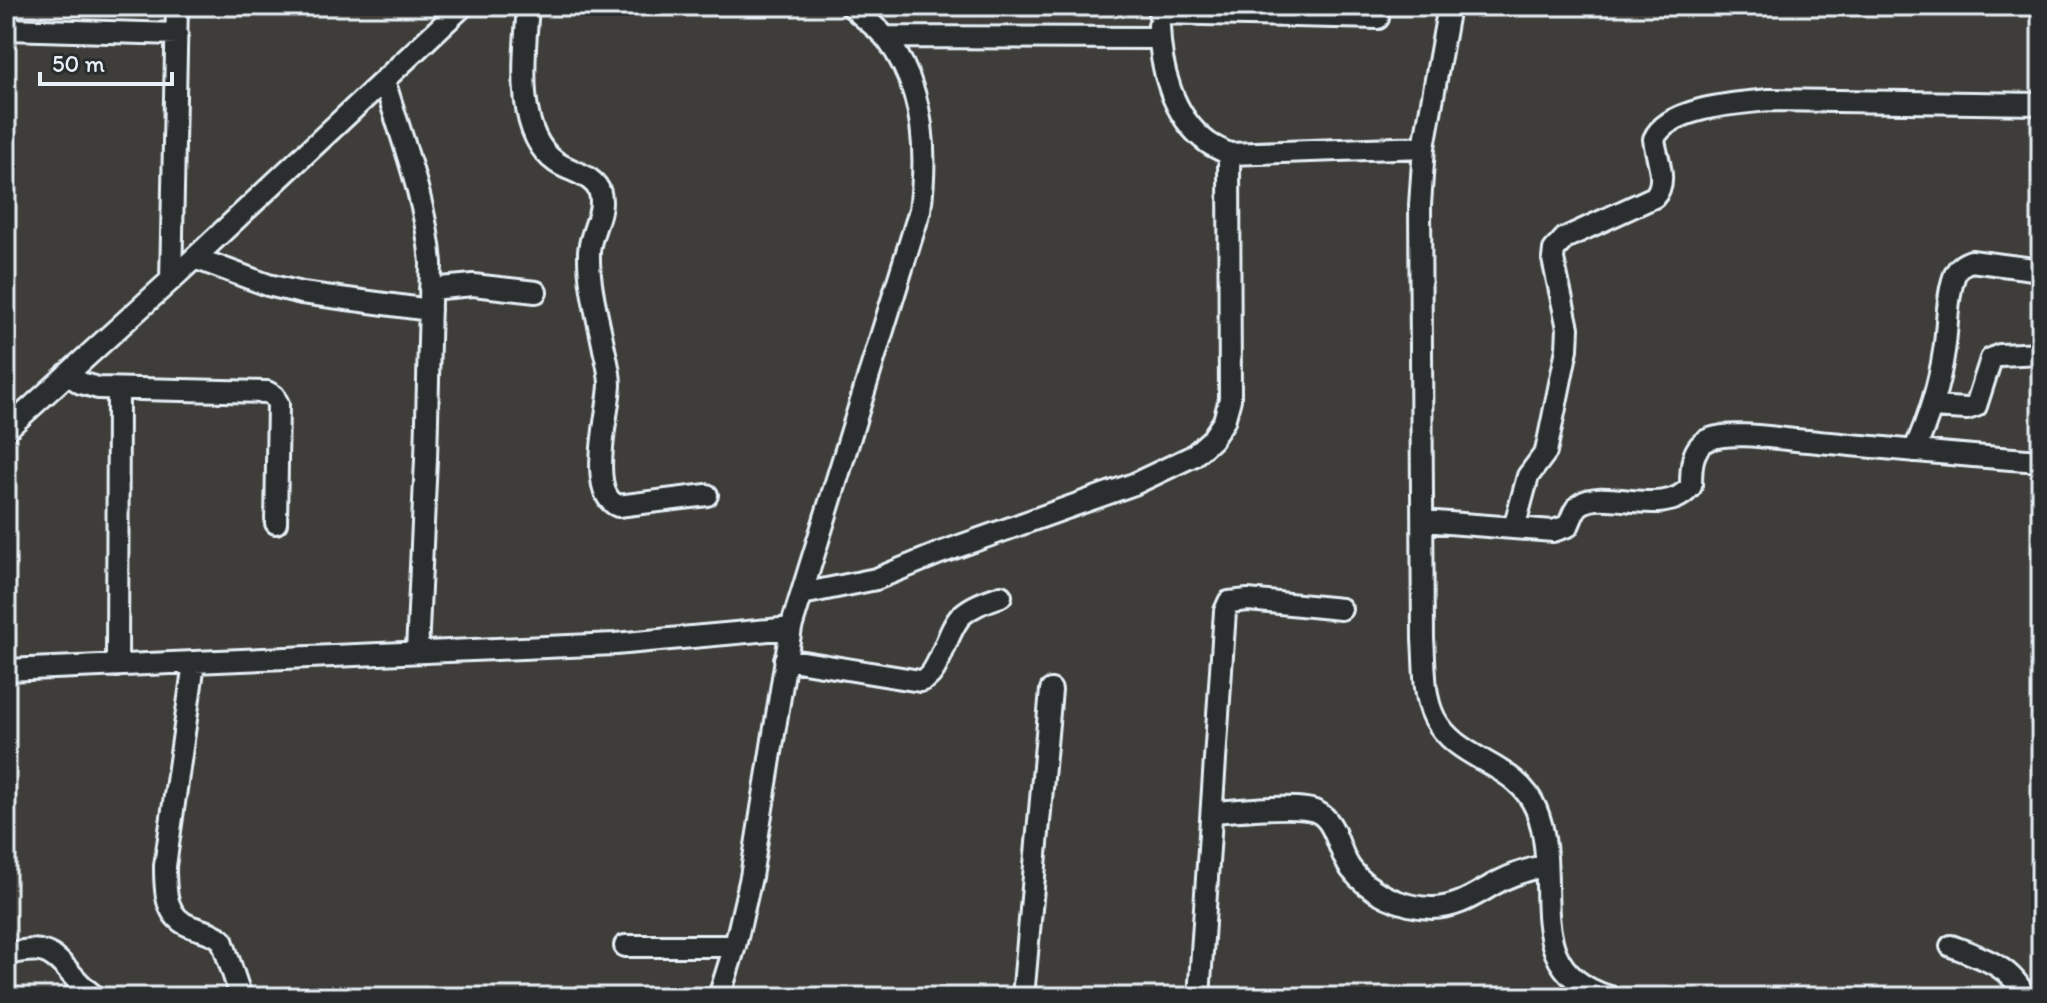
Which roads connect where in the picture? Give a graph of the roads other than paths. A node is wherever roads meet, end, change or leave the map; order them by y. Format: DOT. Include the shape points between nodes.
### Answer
graph roads {
  1 [pos="177,6"];
  2 [pos="463,6"];
  3 [pos="528,6"];
  4 [pos="851,6"];
  5 [pos="1449,6"];
  6 [pos="1159,10"];
  7 [pos="443,13"];
  8 [pos="1378,18"];
  9 [pos="6,29"];
  10 [pos="177,34"];
  11 [pos="885,37"];
  12 [pos="1159,38"];
  13 [pos="384,80"];
  14 [pos="2041,104"];
  15 [pos="1424,147"];
  16 [pos="1229,154"];
  17 [pos="195,258"];
  18 [pos="2041,270"];
  19 [pos="171,280"];
  20 [pos="430,289"];
  21 [pos="536,292"];
  22 [pos="430,310"];
  23 [pos="2041,353"];
  24 [pos="67,374"];
  25 [pos="118,390"];
  26 [pos="1931,407"];
  27 [pos="6,430"];
  28 [pos="1914,451"];
  29 [pos="2041,461"];
  30 [pos="707,495"];
  31 [pos="1423,521"];
  32 [pos="276,523"];
  33 [pos="1514,528"];
  34 [pos="802,594"];
  35 [pos="1001,596"];
  36 [pos="1341,609"];
  37 [pos="791,628"];
  38 [pos="417,652"];
  39 [pos="785,659"];
  40 [pos="194,663"];
  41 [pos="117,666"];
  42 [pos="6,670"];
  43 [pos="1051,690"];
  44 [pos="1213,812"];
  45 [pos="1546,865"];
  46 [pos="625,946"];
  47 [pos="735,946"];
  48 [pos="1951,946"];
  49 [pos="6,954"];
  50 [pos="97,997"];
  51 [pos="241,997"];
  52 [pos="719,997"];
  53 [pos="1023,997"];
  54 [pos="1199,997"];
  55 [pos="1610,997"];
  56 [pos="2025,997"];
  1 -- 10 [label="street"];
  2 -- 7 [label="street"];
  3 -- 30 [label="street" via="524,63 531,123 555,161 590,179 601,201 589,268 609,370 604,495 618,506"];
  4 -- 11 [label="street"];
  5 -- 15 [label="street"];
  6 -- 8 [label="street"];
  6 -- 12 [label="street"];
  7 -- 13 [label="street"];
  9 -- 10 [label="street"];
  10 -- 19 [label="street"];
  11 -- 12 [label="street"];
  11 -- 34 [label="street" via="904,64 917,101 925,172 920,210"];
  12 -- 16 [label="street" via="1180,114 1207,143"];
  13 -- 17 [label="street"];
  13 -- 20 [label="street" via="429,237"];
  14 -- 33 [label="street" via="1769,100 1730,104 1665,123 1654,139 1659,192 1565,238 1554,250 1567,349 1546,452 1528,476"];
  15 -- 16 [label="street"];
  15 -- 31 [label="street"];
  16 -- 34 [label="street" via="1230,399 1212,439 1193,456 1134,484 876,579"];
  17 -- 19 [label="street"];
  17 -- 22 [label="street" via="302,293"];
  18 -- 26 [label="street" via="1971,261 1957,270"];
  19 -- 24 [label="street"];
  20 -- 21 [label="street" via="473,285"];
  20 -- 22 [label="street"];
  22 -- 38 [label="street"];
  23 -- 26 [label="street" via="1991,359 1976,406"];
  24 -- 25 [label="street" via="81,383"];
  24 -- 27 [label="street"];
  25 -- 32 [label="street" via="274,396"];
  25 -- 41 [label="street"];
  26 -- 28 [label="street"];
  28 -- 29 [label="street"];
  28 -- 33 [label="street" via="1722,436 1701,445 1691,465 1691,486 1678,498 1588,501 1575,509 1561,530"];
  31 -- 33 [label="street"];
  31 -- 45 [label="street" via="1423,639 1433,715 1448,739 1526,791 1537,811"];
  34 -- 37 [label="street"];
  35 -- 39 [label="street" via="960,616 927,680"];
  36 -- 44 [label="street" via="1229,602"];
  37 -- 38 [label="street" via="615,644"];
  37 -- 39 [label="street"];
  38 -- 40 [label="street"];
  39 -- 47 [label="street"];
  40 -- 41 [label="street"];
  40 -- 51 [label="street" via="165,888 176,918 222,940"];
  41 -- 42 [label="street"];
  43 -- 53 [label="street"];
  44 -- 45 [label="street" via="1316,811 1328,820 1351,870 1403,904 1433,908 1460,903"];
  44 -- 54 [label="street"];
  45 -- 55 [label="street" via="1555,955 1570,978"];
  46 -- 47 [label="street"];
  47 -- 52 [label="street"];
  48 -- 56 [label="street" via="1998,966"];
  49 -- 50 [label="street" via="45,952"];
}
